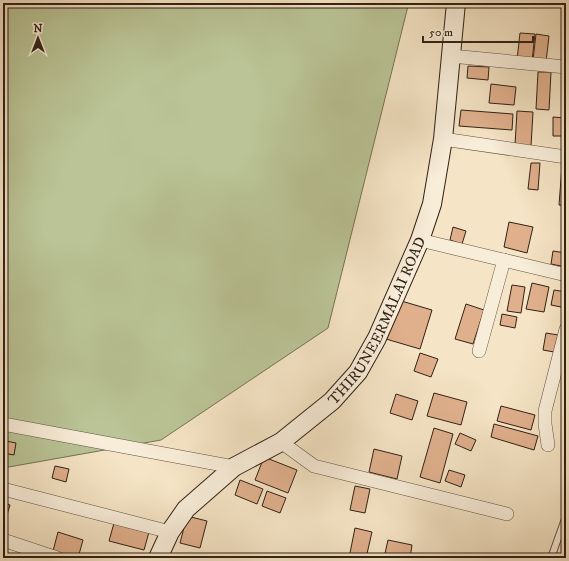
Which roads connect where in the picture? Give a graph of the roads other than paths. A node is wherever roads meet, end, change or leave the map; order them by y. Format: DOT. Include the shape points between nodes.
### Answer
graph roads {
  1 [pos="456,3"];
  2 [pos="451,56"];
  3 [pos="566,67"];
  4 [pos="443,139"];
  5 [pos="566,157"];
  6 [pos="420,240"];
  7 [pos="504,260"];
  8 [pos="566,275"];
  9 [pos="566,329"];
  10 [pos="479,351"];
  11 [pos="3,424"];
  12 [pos="280,442"];
  13 [pos="548,445"];
  14 [pos="234,467"];
  15 [pos="3,489"];
  16 [pos="506,514"];
  17 [pos="566,516"];
  18 [pos="170,532"];
  19 [pos="3,540"];
  20 [pos="57,558"];
  21 [pos="158,558"];
  22 [pos="551,558"];
  1 -- 2 [label="street, THIRUNEERMALAI ROAD"];
  2 -- 3 [label="street"];
  2 -- 4 [label="street, THIRUNEERMALAI ROAD"];
  4 -- 5 [label="street"];
  4 -- 6 [label="street, THIRUNEERMALAI ROAD" via="432,204"];
  6 -- 7 [label="street"];
  6 -- 12 [label="street, THIRUNEERMALAI ROAD" via="377,338 358,372 332,401"];
  7 -- 8 [label="street"];
  7 -- 10 [label="street"];
  9 -- 13 [label="street" via="545,411"];
  11 -- 14 [label="street"];
  12 -- 14 [label="street, THIRUNEERMALAI ROAD"];
  12 -- 16 [label="street" via="314,466"];
  14 -- 18 [label="street, THIRUNEERMALAI ROAD" via="186,509"];
  15 -- 18 [label="street"];
  17 -- 22 [label="lane"];
  18 -- 21 [label="street, THIRUNEERMALAI ROAD"];
  19 -- 20 [label="street"];
}
